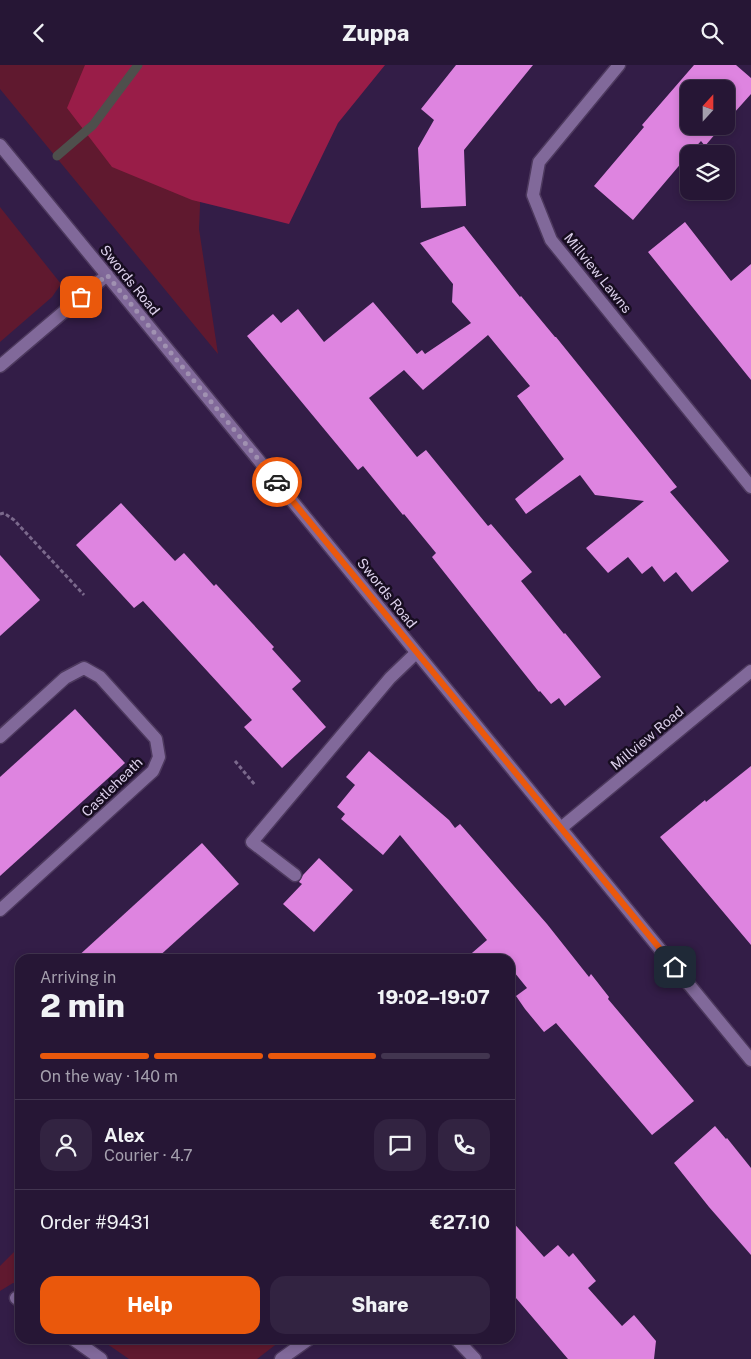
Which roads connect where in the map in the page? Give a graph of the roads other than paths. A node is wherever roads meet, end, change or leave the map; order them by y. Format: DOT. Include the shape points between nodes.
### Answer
graph roads {
  1 [pos="619,65"];
  2 [pos="2,148"];
  3 [pos="107,275"];
  4 [pos="0,365"];
  5 [pos="751,487"];
  6 [pos="416,653"];
  7 [pos="751,671"];
  8 [pos="0,737"];
  9 [pos="561,828"];
  10 [pos="295,875"];
  11 [pos="0,910"];
  12 [pos="751,1060"];
  13 [pos="80,1344"];
  14 [pos="302,1344"];
  15 [pos="461,1344"];
  16 [pos="101,1359"];
  17 [pos="281,1359"];
  18 [pos="475,1359"];
  1 -- 5 [label="street, Millview Lawns" via="539,162 533,195 551,240"];
  2 -- 3 [label="street, Swords Road"];
  3 -- 4 [label="street"];
  3 -- 6 [label="street, Swords Road"];
  6 -- 9 [label="street, Swords Road"];
  6 -- 10 [label="street" via="390,678 252,842"];
  7 -- 9 [label="street, Millview Road"];
  8 -- 11 [label="street, Castleheath" via="65,678 84,668 100,677 156,739 159,757 153,771"];
  9 -- 12 [label="street, Swords Road"];
  13 -- 16 [label="street"];
  14 -- 17 [label="street"];
  15 -- 18 [label="street"];
}
